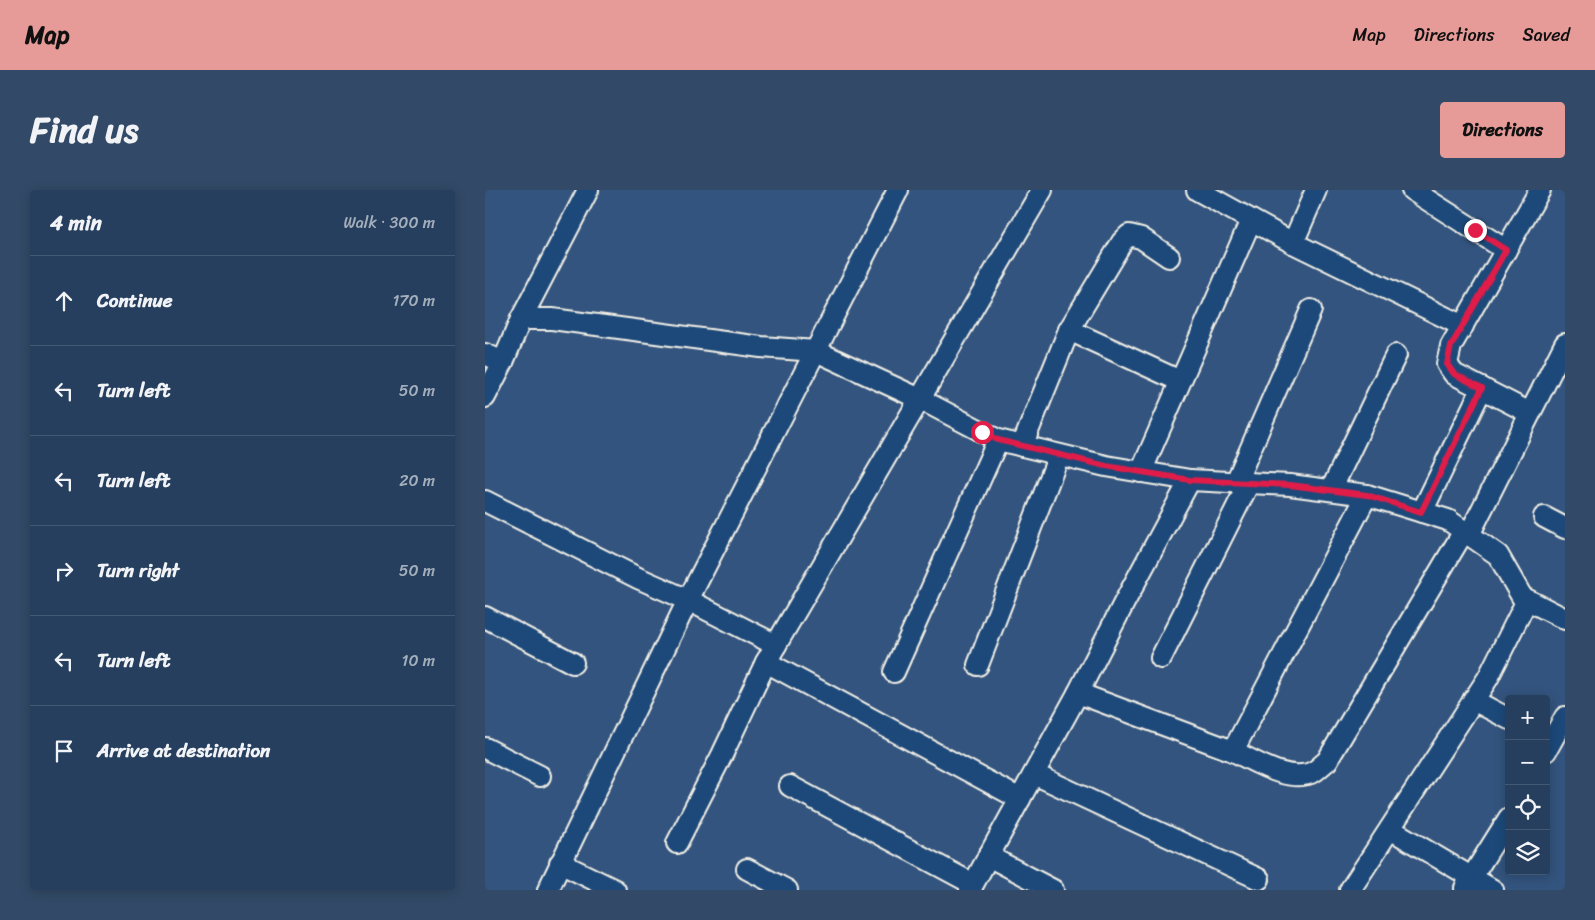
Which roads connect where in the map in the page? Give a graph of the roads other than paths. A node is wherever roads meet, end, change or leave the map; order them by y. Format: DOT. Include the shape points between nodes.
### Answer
graph roads {
  1 [pos="588,190"];
  2 [pos="898,190"];
  3 [pos="1043,190"];
  4 [pos="1197,190"];
  5 [pos="1316,190"];
  6 [pos="1412,190"];
  7 [pos="1540,190"];
  8 [pos="1222,196"];
  9 [pos="1251,220"];
  10 [pos="1293,243"];
  11 [pos="1506,250"];
  12 [pos="1169,257"];
  13 [pos="1311,310"];
  14 [pos="521,319"];
  15 [pos="1463,326"];
  16 [pos="1069,330"];
  17 [pos="1565,344"];
  18 [pos="816,352"];
  19 [pos="485,354"];
  20 [pos="1396,355"];
  21 [pos="503,362"];
  22 [pos="1180,381"];
  23 [pos="1482,388"];
  24 [pos="485,397"];
  25 [pos="920,399"];
  26 [pos="1531,413"];
  27 [pos="998,440"];
  28 [pos="1022,446"];
  29 [pos="1059,455"];
  30 [pos="1141,472"];
  31 [pos="1190,480"];
  32 [pos="1242,482"];
  33 [pos="1331,490"];
  34 [pos="1367,495"];
  35 [pos="485,501"];
  36 [pos="1421,512"];
  37 [pos="1544,517"];
  38 [pos="1565,528"];
  39 [pos="1466,533"];
  40 [pos="688,600"];
  41 [pos="1527,600"];
  42 [pos="485,618"];
  43 [pos="1565,619"];
  44 [pos="771,653"];
  45 [pos="1161,658"];
  46 [pos="573,663"];
  47 [pos="978,665"];
  48 [pos="894,672"];
  49 [pos="1078,693"];
  50 [pos="1473,700"];
  51 [pos="1505,717"];
  52 [pos="1565,717"];
  53 [pos="1552,745"];
  54 [pos="485,748"];
  55 [pos="1233,751"];
  56 [pos="1034,774"];
  57 [pos="540,776"];
  58 [pos="790,786"];
  59 [pos="1020,799"];
  60 [pos="1505,824"];
  61 [pos="1390,829"];
  62 [pos="677,843"];
  63 [pos="988,856"];
  64 [pos="560,863"];
  65 [pos="747,869"];
  66 [pos="1259,879"];
  67 [pos="1468,884"];
  68 [pos="972,887"];
  69 [pos="548,890"];
  70 [pos="615,890"];
  71 [pos="787,890"];
  72 [pos="1053,890"];
  73 [pos="1350,890"];
  74 [pos="1493,890"];
  1 -- 14 [label="street"];
  2 -- 18 [label="street"];
  3 -- 25 [label="street"];
  4 -- 8 [label="street"];
  5 -- 10 [label="street"];
  6 -- 11 [label="street"];
  7 -- 11 [label="street"];
  8 -- 9 [label="street"];
  9 -- 10 [label="street"];
  9 -- 22 [label="street"];
  10 -- 15 [label="street"];
  11 -- 15 [label="street"];
  12 -- 16 [label="street" via="1141,238 1129,235"];
  13 -- 32 [label="street"];
  14 -- 18 [label="street" via="552,319"];
  14 -- 21 [label="street"];
  15 -- 23 [label="street" via="1451,346 1447,364 1454,374"];
  16 -- 22 [label="street"];
  16 -- 28 [label="street"];
  17 -- 26 [label="street"];
  18 -- 25 [label="street"];
  18 -- 40 [label="street"];
  19 -- 21 [label="street"];
  20 -- 33 [label="street"];
  21 -- 24 [label="street"];
  22 -- 30 [label="street"];
  23 -- 26 [label="street"];
  23 -- 36 [label="street"];
  25 -- 27 [label="street"];
  25 -- 44 [label="street"];
  26 -- 39 [label="street"];
  27 -- 28 [label="street"];
  27 -- 48 [label="street"];
  28 -- 29 [label="street"];
  29 -- 30 [label="street"];
  29 -- 47 [label="street"];
  30 -- 31 [label="street"];
  31 -- 32 [label="street"];
  31 -- 49 [label="street"];
  32 -- 33 [label="street"];
  32 -- 45 [label="street"];
  33 -- 34 [label="street"];
  34 -- 36 [label="street"];
  34 -- 55 [label="street"];
  35 -- 40 [label="street"];
  36 -- 39 [label="street" via="1447,520"];
  37 -- 38 [label="street"];
  39 -- 41 [label="street" via="1498,555 1522,597"];
  39 -- 55 [label="street" via="1327,761 1313,772 1297,775 1277,773"];
  40 -- 44 [label="street"];
  40 -- 64 [label="street"];
  41 -- 43 [label="street"];
  41 -- 50 [label="street" via="1488,678"];
  42 -- 46 [label="street"];
  44 -- 59 [label="street"];
  44 -- 62 [label="street"];
  49 -- 55 [label="street"];
  49 -- 56 [label="street"];
  50 -- 51 [label="street"];
  50 -- 61 [label="street"];
  52 -- 53 [label="street"];
  54 -- 57 [label="street"];
  56 -- 59 [label="street"];
  56 -- 66 [label="street"];
  58 -- 68 [label="street"];
  59 -- 63 [label="street"];
  60 -- 67 [label="street"];
  61 -- 67 [label="street"];
  61 -- 73 [label="street"];
  63 -- 68 [label="street"];
  63 -- 72 [label="street"];
  64 -- 69 [label="street"];
  64 -- 70 [label="street"];
  65 -- 71 [label="street"];
  67 -- 74 [label="street"];
}
